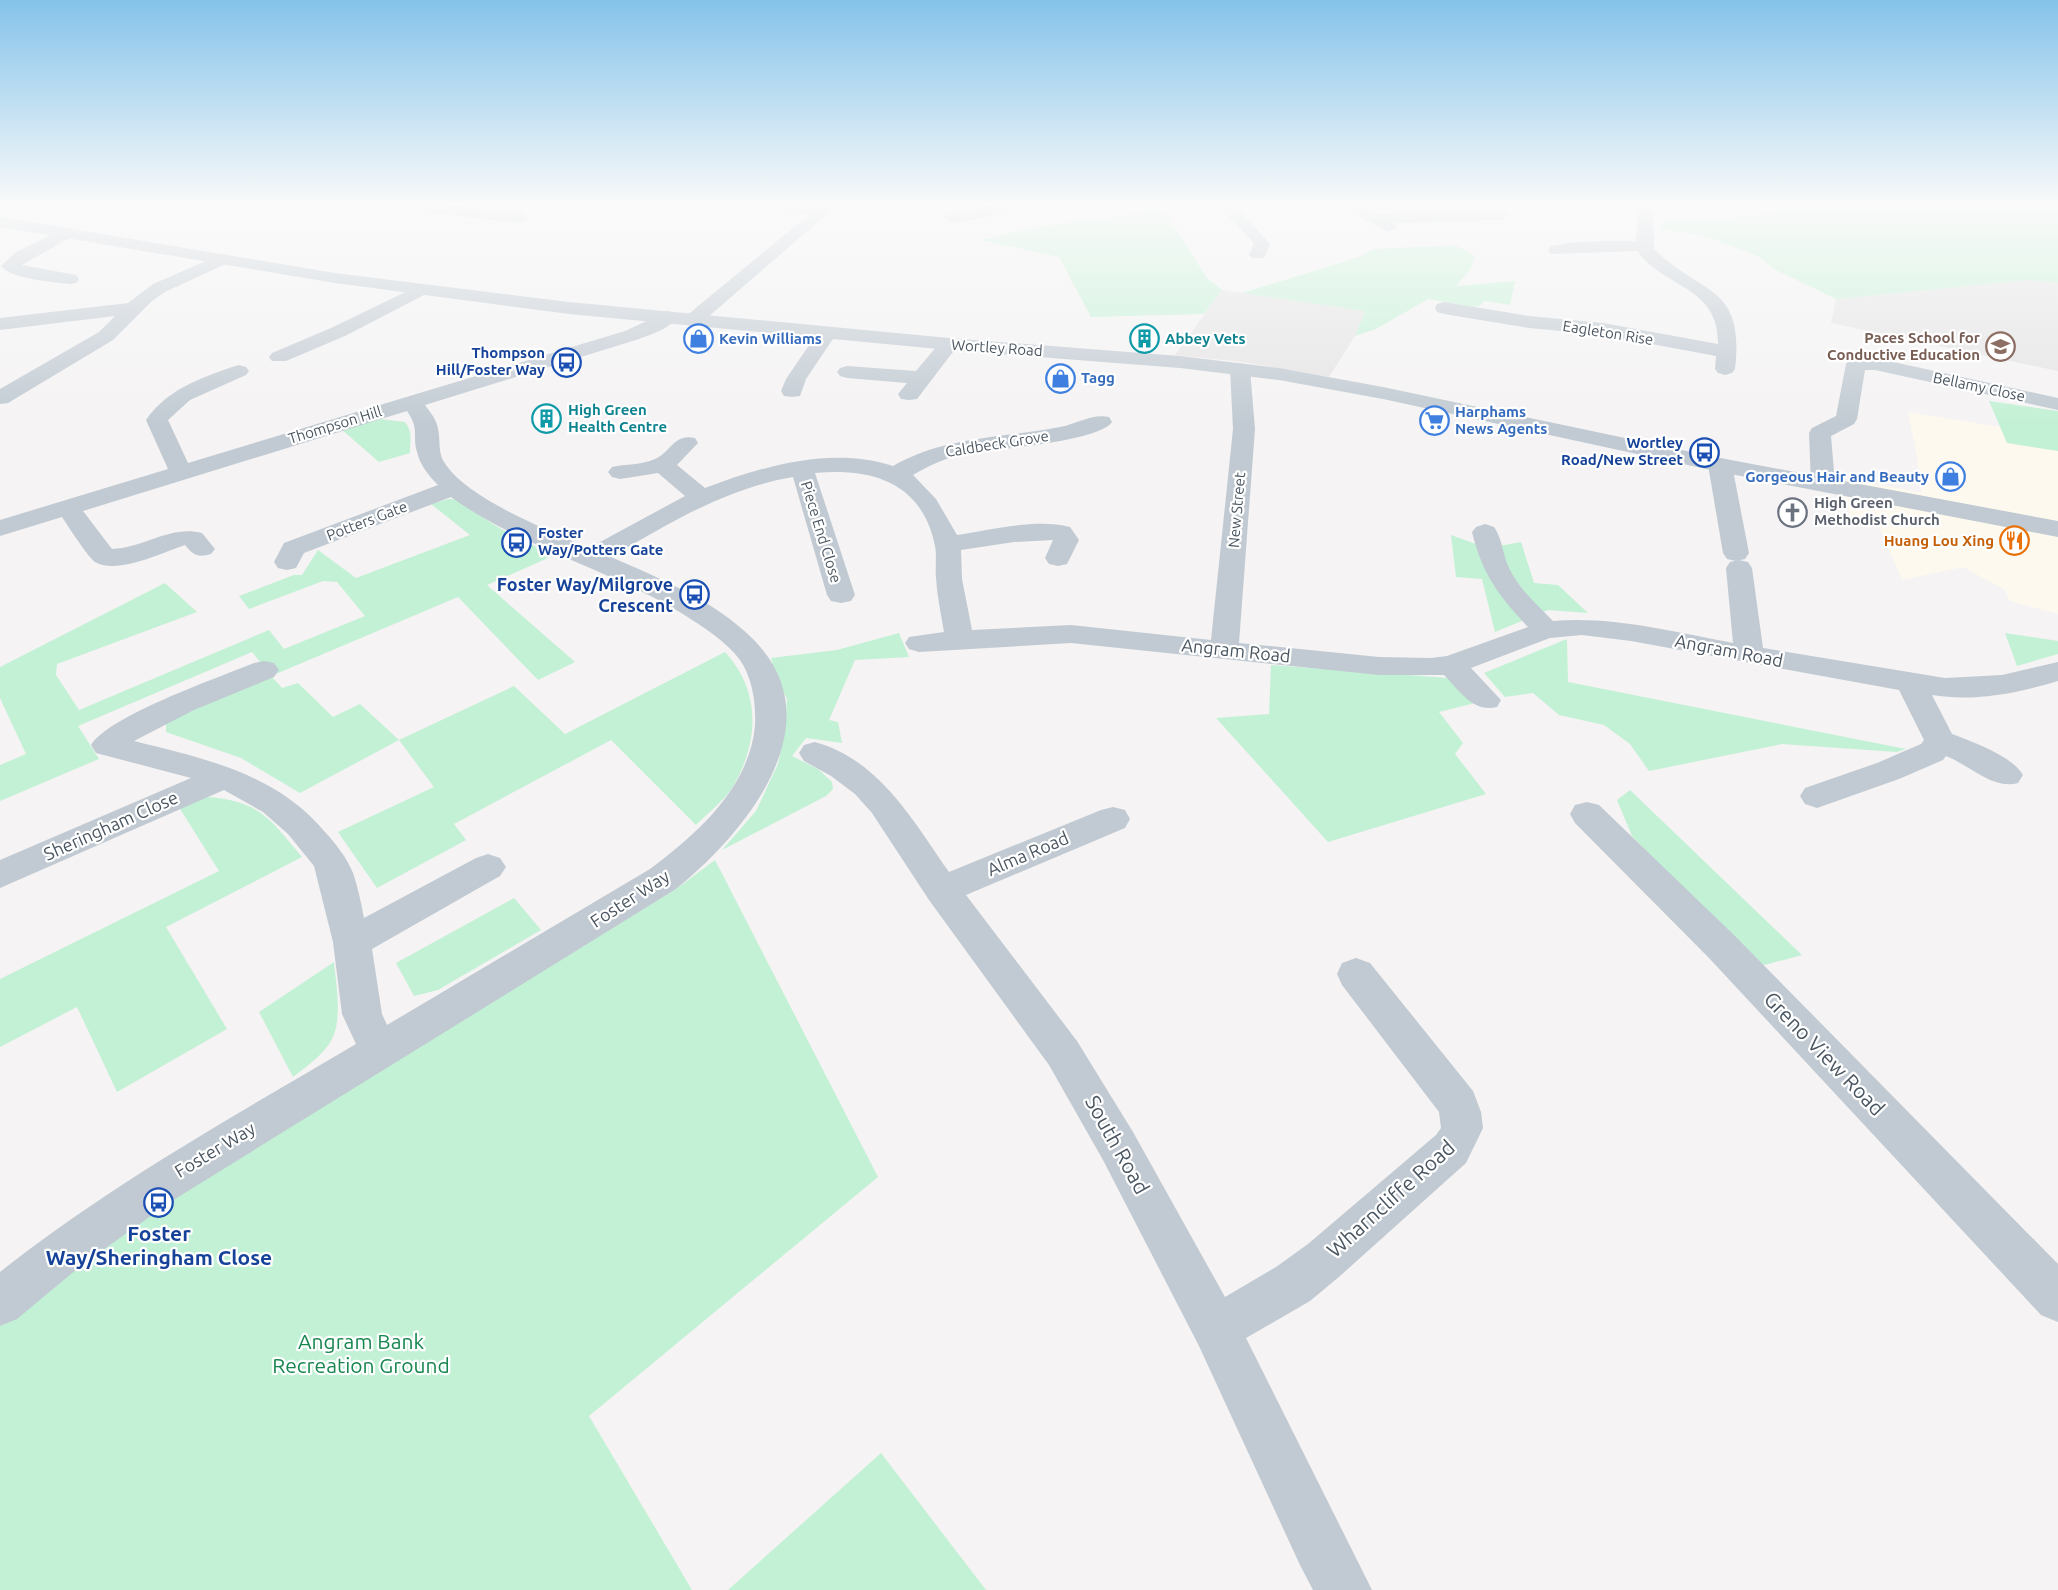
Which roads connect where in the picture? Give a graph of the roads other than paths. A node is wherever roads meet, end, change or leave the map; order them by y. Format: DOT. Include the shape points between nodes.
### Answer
graph roads {
  1 [pos="53,276"];
  2 [pos="185,276"];
  3 [pos="332,276"];
  4 [pos="745,276"];
  5 [pos="1679,276"];
  6 [pos="70,279"];
  7 [pos="420,290"];
  8 [pos="134,308"];
  9 [pos="1444,308"];
  10 [pos="668,317"];
  11 [pos="693,320"];
  12 [pos="0,324"];
  13 [pos="827,333"];
  14 [pos="949,344"];
  15 [pos="279,357"];
  16 [pos="1240,369"];
  17 [pos="239,371"];
  18 [pos="847,372"];
  19 [pos="775,377"];
  20 [pos="921,378"];
  21 [pos="907,397"];
  22 [pos="0,398"];
  23 [pos="411,401"];
  24 [pos="2058,404"];
  25 [pos="1101,422"];
  26 [pos="687,443"];
  27 [pos="663,465"];
  28 [pos="1720,465"];
  29 [pos="802,469"];
  30 [pos="181,472"];
  31 [pos="620,472"];
  32 [pos="896,475"];
  33 [pos="1823,484"];
  34 [pos="455,488"];
  35 [pos="702,498"];
  36 [pos="67,507"];
  37 [pos="0,528"];
  38 [pos="2058,529"];
  39 [pos="1485,532"];
  40 [pos="947,544"];
  41 [pos="202,549"];
  42 [pos="590,558"];
  43 [pos="1058,558"];
  44 [pos="287,562"];
  45 [pos="841,595"];
  46 [pos="1546,630"];
  47 [pos="960,642"];
  48 [pos="919,644"];
  49 [pos="1224,650"];
  50 [pos="1749,655"];
  51 [pos="1450,665"];
  52 [pos="264,670"];
  53 [pos="2058,671"];
  54 [pos="1911,683"];
  55 [pos="1486,700"];
  56 [pos="1940,741"];
  57 [pos="841,757"];
  58 [pos="2007,775"];
  59 [pos="223,777"];
  60 [pos="1817,796"];
  61 [pos="1587,814"];
  62 [pos="1113,819"];
  63 [pos="488,867"];
  64 [pos="0,875"];
  65 [pos="942,890"];
  66 [pos="352,942"];
  67 [pos="1356,974"];
  68 [pos="379,1051"];
  69 [pos="2058,1299"];
  70 [pos="0,1302"];
  71 [pos="1216,1329"];
  72 [pos="1344,1590"];
  1 -- 6 [label="street"];
  2 -- 8 [label="street" via="159,288"];
  3 -- 7 [label="street, Wortley Road"];
  4 -- 11 [label="street"];
  5 -- 9 [label="street, Eagleton Rise" via="1719,308 1727,331 1726,360 1603,329 1492,309"];
  7 -- 10 [label="street, Wortley Road"];
  7 -- 15 [label="street" via="348,328"];
  8 -- 12 [label="street"];
  8 -- 22 [label="street" via="87,349"];
  10 -- 11 [label="street, Wortley Road"];
  10 -- 23 [label="street, Thompson Hill" via="632,335"];
  11 -- 13 [label="street, Wortley Road"];
  13 -- 14 [label="street, Wortley Road"];
  13 -- 19 [label="street" via="794,385"];
  14 -- 16 [label="street, Wortley Road"];
  14 -- 20 [label="street"];
  16 -- 28 [label="street, Wortley Road" via="1394,395"];
  16 -- 49 [label="street, New Street" via="1244,429"];
  17 -- 30 [label="street" via="190,392 162,411 157,420"];
  18 -- 20 [label="street"];
  20 -- 21 [label="street"];
  23 -- 30 [label="street, Thompson Hill"];
  23 -- 34 [label="street, Foster Way" via="426,425 430,458"];
  24 -- 33 [label="street, Bellamy Close" via="1875,364 1856,364 1846,419 1820,433"];
  25 -- 32 [label="street, Caldbeck Grove" via="1056,435 936,454"];
  26 -- 27 [label="street"];
  27 -- 31 [label="street"];
  27 -- 35 [label="street"];
  28 -- 33 [label="street, Wortley Road"];
  28 -- 50 [label="street"];
  29 -- 32 [label="street" via="848,465"];
  29 -- 35 [label="street" via="758,477"];
  29 -- 45 [label="street, Piece End Close"];
  30 -- 36 [label="street, Thompson Hill"];
  32 -- 40 [label="street" via="912,484"];
  33 -- 38 [label="street, Wortley Road"];
  34 -- 42 [label="street, Foster Way" via="477,504"];
  34 -- 44 [label="street, Potters Gate" via="293,549"];
  35 -- 42 [label="street"];
  36 -- 37 [label="street, Thompson Hill"];
  36 -- 41 [label="street" via="104,556 127,555 185,537 194,538"];
  39 -- 46 [label="street" via="1500,580"];
  40 -- 43 [label="street" via="1061,532 1066,540"];
  40 -- 47 [label="street"];
  42 -- 68 [label="street, Foster Way" via="695,610 727,631 753,657 765,681 770,710 770,732 759,770 730,817 692,858"];
  46 -- 50 [label="street, Angram Road" via="1614,630"];
  46 -- 51 [label="street, Angram Road"];
  47 -- 48 [label="street, Angram Road"];
  47 -- 49 [label="street, Angram Road" via="1071,634"];
  49 -- 51 [label="street, Angram Road" via="1379,666"];
  50 -- 54 [label="street, Angram Road"];
  51 -- 55 [label="street"];
  52 -- 59 [label="street, Sheringham Close" via="165,711 107,745"];
  53 -- 54 [label="street, Angram Road" via="1975,689"];
  54 -- 56 [label="street"];
  56 -- 58 [label="street"];
  56 -- 60 [label="street" via="1932,752"];
  57 -- 65 [label="street, South Road" via="884,805"];
  59 -- 64 [label="street, Sheringham Close"];
  59 -- 66 [label="street, Sheringham Close" via="275,804 300,825 327,858 342,896"];
  61 -- 69 [label="street, Greno View Road" via="1722,947"];
  62 -- 65 [label="street, Alma Road"];
  63 -- 66 [label="street"];
  65 -- 71 [label="street, South Road" via="1063,1053 1090,1096"];
  66 -- 68 [label="street, Sheringham Close" via="362,1014"];
  67 -- 71 [label="street, Wharncliffe Road" via="1458,1104 1464,1121 1461,1134 1450,1149 1324,1260 1293,1284"];
  68 -- 70 [label="street, Foster Way" via="159,1184 67,1248"];
  71 -- 72 [label="street, South Road" via="1319,1546"];
}
